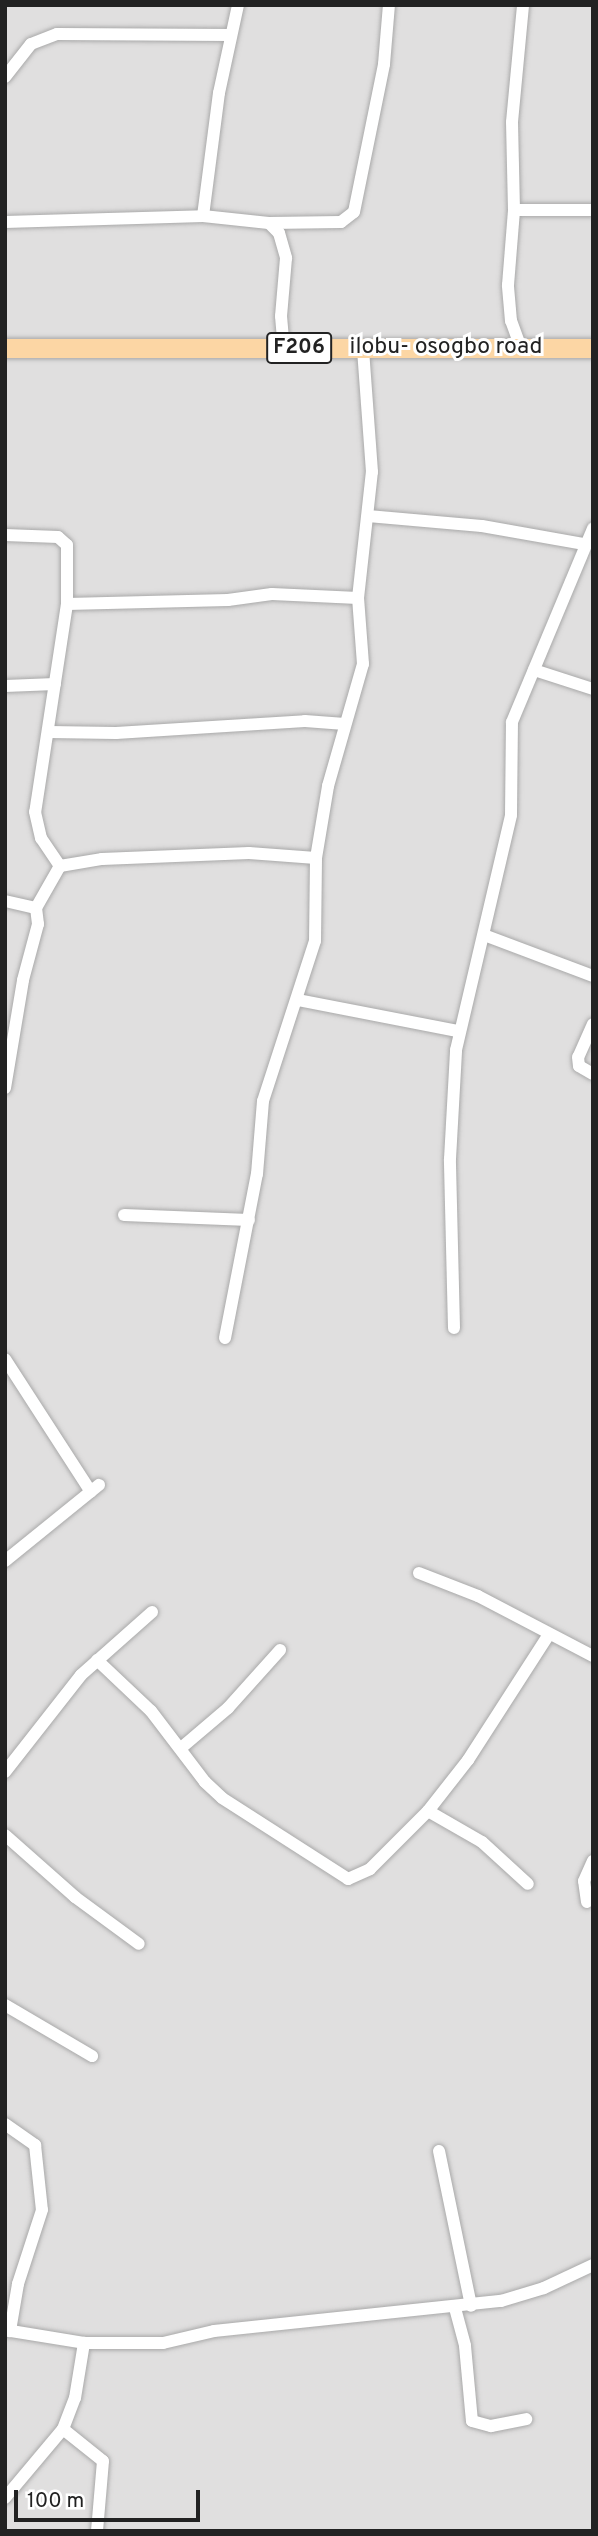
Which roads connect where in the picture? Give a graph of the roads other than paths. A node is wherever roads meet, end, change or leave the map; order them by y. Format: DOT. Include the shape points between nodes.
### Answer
graph roads {
  1 [pos="238,5"];
  2 [pos="389,5"];
  3 [pos="523,5"];
  4 [pos="231,35"];
  5 [pos="5,78"];
  6 [pos="514,210"];
  7 [pos="593,210"];
  8 [pos="203,216"];
  9 [pos="5,222"];
  10 [pos="270,222"];
  11 [pos="5,348"];
  12 [pos="285,348"];
  13 [pos="363,348"];
  14 [pos="521,348"];
  15 [pos="593,348"];
  16 [pos="368,516"];
  17 [pos="593,528"];
  18 [pos="5,535"];
  19 [pos="584,544"];
  20 [pos="358,598"];
  21 [pos="67,604"];
  22 [pos="534,670"];
  23 [pos="55,684"];
  24 [pos="5,686"];
  25 [pos="593,689"];
  26 [pos="345,724"];
  27 [pos="48,732"];
  28 [pos="316,858"];
  29 [pos="60,866"];
  30 [pos="5,901"];
  31 [pos="36,908"];
  32 [pos="484,935"];
  33 [pos="593,975"];
  34 [pos="298,1000"];
  35 [pos="593,1024"];
  36 [pos="10,1026"];
  37 [pos="458,1031"];
  38 [pos="593,1074"];
  39 [pos="5,1088"];
  40 [pos="124,1215"];
  41 [pos="249,1220"];
  42 [pos="454,1328"];
  43 [pos="225,1338"];
  44 [pos="5,1359"];
  45 [pos="5,1562"];
  46 [pos="419,1573"];
  47 [pos="152,1612"];
  48 [pos="548,1636"];
  49 [pos="280,1650"];
  50 [pos="593,1656"];
  51 [pos="97,1660"];
  52 [pos="181,1748"];
  53 [pos="5,1772"];
  54 [pos="428,1811"];
  55 [pos="5,1835"];
  56 [pos="593,1861"];
  57 [pos="528,1884"];
  58 [pos="587,1902"];
  59 [pos="139,1944"];
  60 [pos="5,2006"];
  61 [pos="92,2056"];
  62 [pos="5,2124"];
  63 [pos="439,2151"];
  64 [pos="593,2265"];
  65 [pos="471,2306"];
  66 [pos="455,2308"];
  67 [pos="7,2331"];
  68 [pos="84,2343"];
  69 [pos="526,2419"];
  70 [pos="62,2429"];
  71 [pos="5,2498"];
  72 [pos="97,2531"];
  1 -- 4 [label="street"];
  2 -- 10 [label="street" via="384,64 354,212 341,222"];
  3 -- 6 [label="street" via="512,122"];
  4 -- 5 [label="street" via="57,34 31,44"];
  4 -- 8 [label="street"];
  6 -- 7 [label="street"];
  6 -- 14 [label="street" via="508,285 511,321"];
  8 -- 9 [label="street"];
  8 -- 10 [label="street"];
  10 -- 12 [label="street" via="279,233 286,258 281,316"];
  11 -- 12 [label="main road, ilobu- osogbo road / F206"];
  12 -- 13 [label="main road, ilobu- osogbo road / F206"];
  13 -- 14 [label="main road, ilobu- osogbo road / F206"];
  13 -- 16 [label="street" via="372,427"];
  14 -- 15 [label="main road, ilobu- osogbo road / F206"];
  16 -- 19 [label="street" via="482,526"];
  16 -- 20 [label="street"];
  17 -- 19 [label="street"];
  18 -- 21 [label="street" via="65,541"];
  19 -- 22 [label="street"];
  20 -- 21 [label="street" via="272,594 228,600"];
  20 -- 26 [label="street" via="363,664"];
  21 -- 23 [label="street"];
  22 -- 25 [label="street"];
  22 -- 32 [label="street" via="519,695 512,722 511,815"];
  23 -- 24 [label="street"];
  23 -- 27 [label="street"];
  26 -- 27 [label="street" via="306,721 116,733"];
  26 -- 28 [label="street" via="328,786"];
  27 -- 29 [label="street" via="35,812 41,838"];
  28 -- 29 [label="street" via="249,853 102,859"];
  28 -- 34 [label="street" via="314,941"];
  29 -- 31 [label="street"];
  30 -- 31 [label="street"];
  31 -- 36 [label="street" via="38,924"];
  32 -- 33 [label="street"];
  32 -- 37 [label="street"];
  34 -- 37 [label="street"];
  34 -- 41 [label="street" via="263,1101"];
  35 -- 38 [label="street" via="578,1057 579,1066"];
  36 -- 39 [label="street"];
  37 -- 42 [label="street" via="450,1159"];
  40 -- 41 [label="street"];
  41 -- 43 [label="street"];
  44 -- 45 [label="street" via="95,1488"];
  46 -- 48 [label="street" via="478,1596"];
  47 -- 51 [label="street"];
  48 -- 50 [label="street"];
  48 -- 54 [label="street" via="468,1760"];
  49 -- 52 [label="street" via="228,1708"];
  51 -- 52 [label="street" via="132,1691"];
  51 -- 53 [label="street"];
  52 -- 54 [label="street" via="222,1798 274,1828 341,1877 355,1878 370,1869"];
  54 -- 57 [label="street" via="482,1842"];
  55 -- 59 [label="street" via="75,1897"];
  56 -- 58 [label="street" via="584,1881"];
  60 -- 61 [label="street"];
  62 -- 67 [label="street" via="36,2145 41,2210"];
  63 -- 65 [label="street"];
  64 -- 65 [label="street" via="544,2288"];
  65 -- 66 [label="street"];
  66 -- 68 [label="street" via="383,2310 214,2331 163,2343"];
  66 -- 69 [label="street" via="465,2346 472,2421 491,2426"];
  67 -- 68 [label="street"];
  68 -- 70 [label="street" via="75,2398"];
  70 -- 71 [label="street"];
  70 -- 72 [label="street" via="103,2461"];
}
